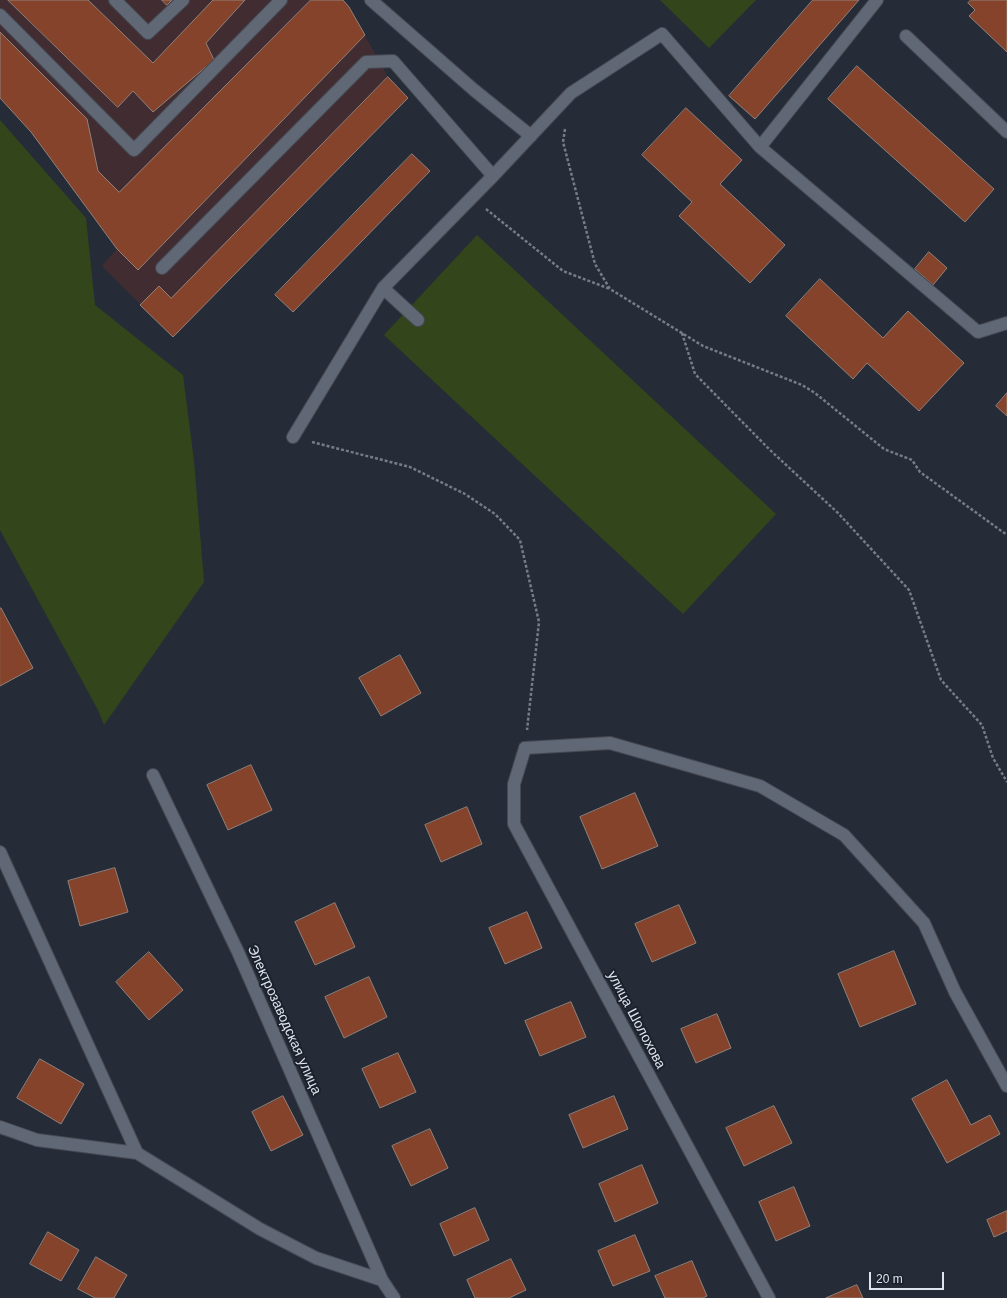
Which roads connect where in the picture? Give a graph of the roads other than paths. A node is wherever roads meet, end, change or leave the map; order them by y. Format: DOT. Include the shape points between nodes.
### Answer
graph roads {
  1 [pos="115,0"];
  2 [pos="182,0"];
  3 [pos="281,0"];
  4 [pos="371,0"];
  5 [pos="876,0"];
  6 [pos="0,15"];
  7 [pos="906,36"];
  8 [pos="1007,132"];
  9 [pos="531,136"];
  10 [pos="760,148"];
  11 [pos="493,176"];
  12 [pos="162,268"];
  13 [pos="383,288"];
  14 [pos="418,320"];
  15 [pos="1007,323"];
  16 [pos="293,437"];
  17 [pos="153,775"];
  18 [pos="0,852"];
  19 [pos="1007,1086"];
  20 [pos="0,1127"];
  21 [pos="137,1154"];
  22 [pos="382,1280"];
  23 [pos="394,1298"];
  24 [pos="769,1298"];
  1 -- 2 [label="street" via="148,33"];
  3 -- 6 [label="street" via="134,150"];
  4 -- 9 [label="street"];
  5 -- 10 [label="street"];
  7 -- 8 [label="street"];
  9 -- 10 [label="street" via="572,93 662,34"];
  9 -- 11 [label="street"];
  10 -- 15 [label="street" via="978,332"];
  11 -- 12 [label="street" via="393,61 366,62"];
  11 -- 13 [label="street"];
  13 -- 14 [label="street"];
  13 -- 16 [label="street"];
  17 -- 22 [label="street, Электрозаводская улица" via="238,952"];
  18 -- 21 [label="street"];
  19 -- 24 [label="street, улица Шолохова" via="955,992 924,923 844,835 760,786 610,743 525,748 514,784 514,824"];
  20 -- 21 [label="street" via="37,1140"];
  21 -- 22 [label="street" via="260,1229 316,1258"];
  22 -- 23 [label="street, Электрозаводская улица"];
}
